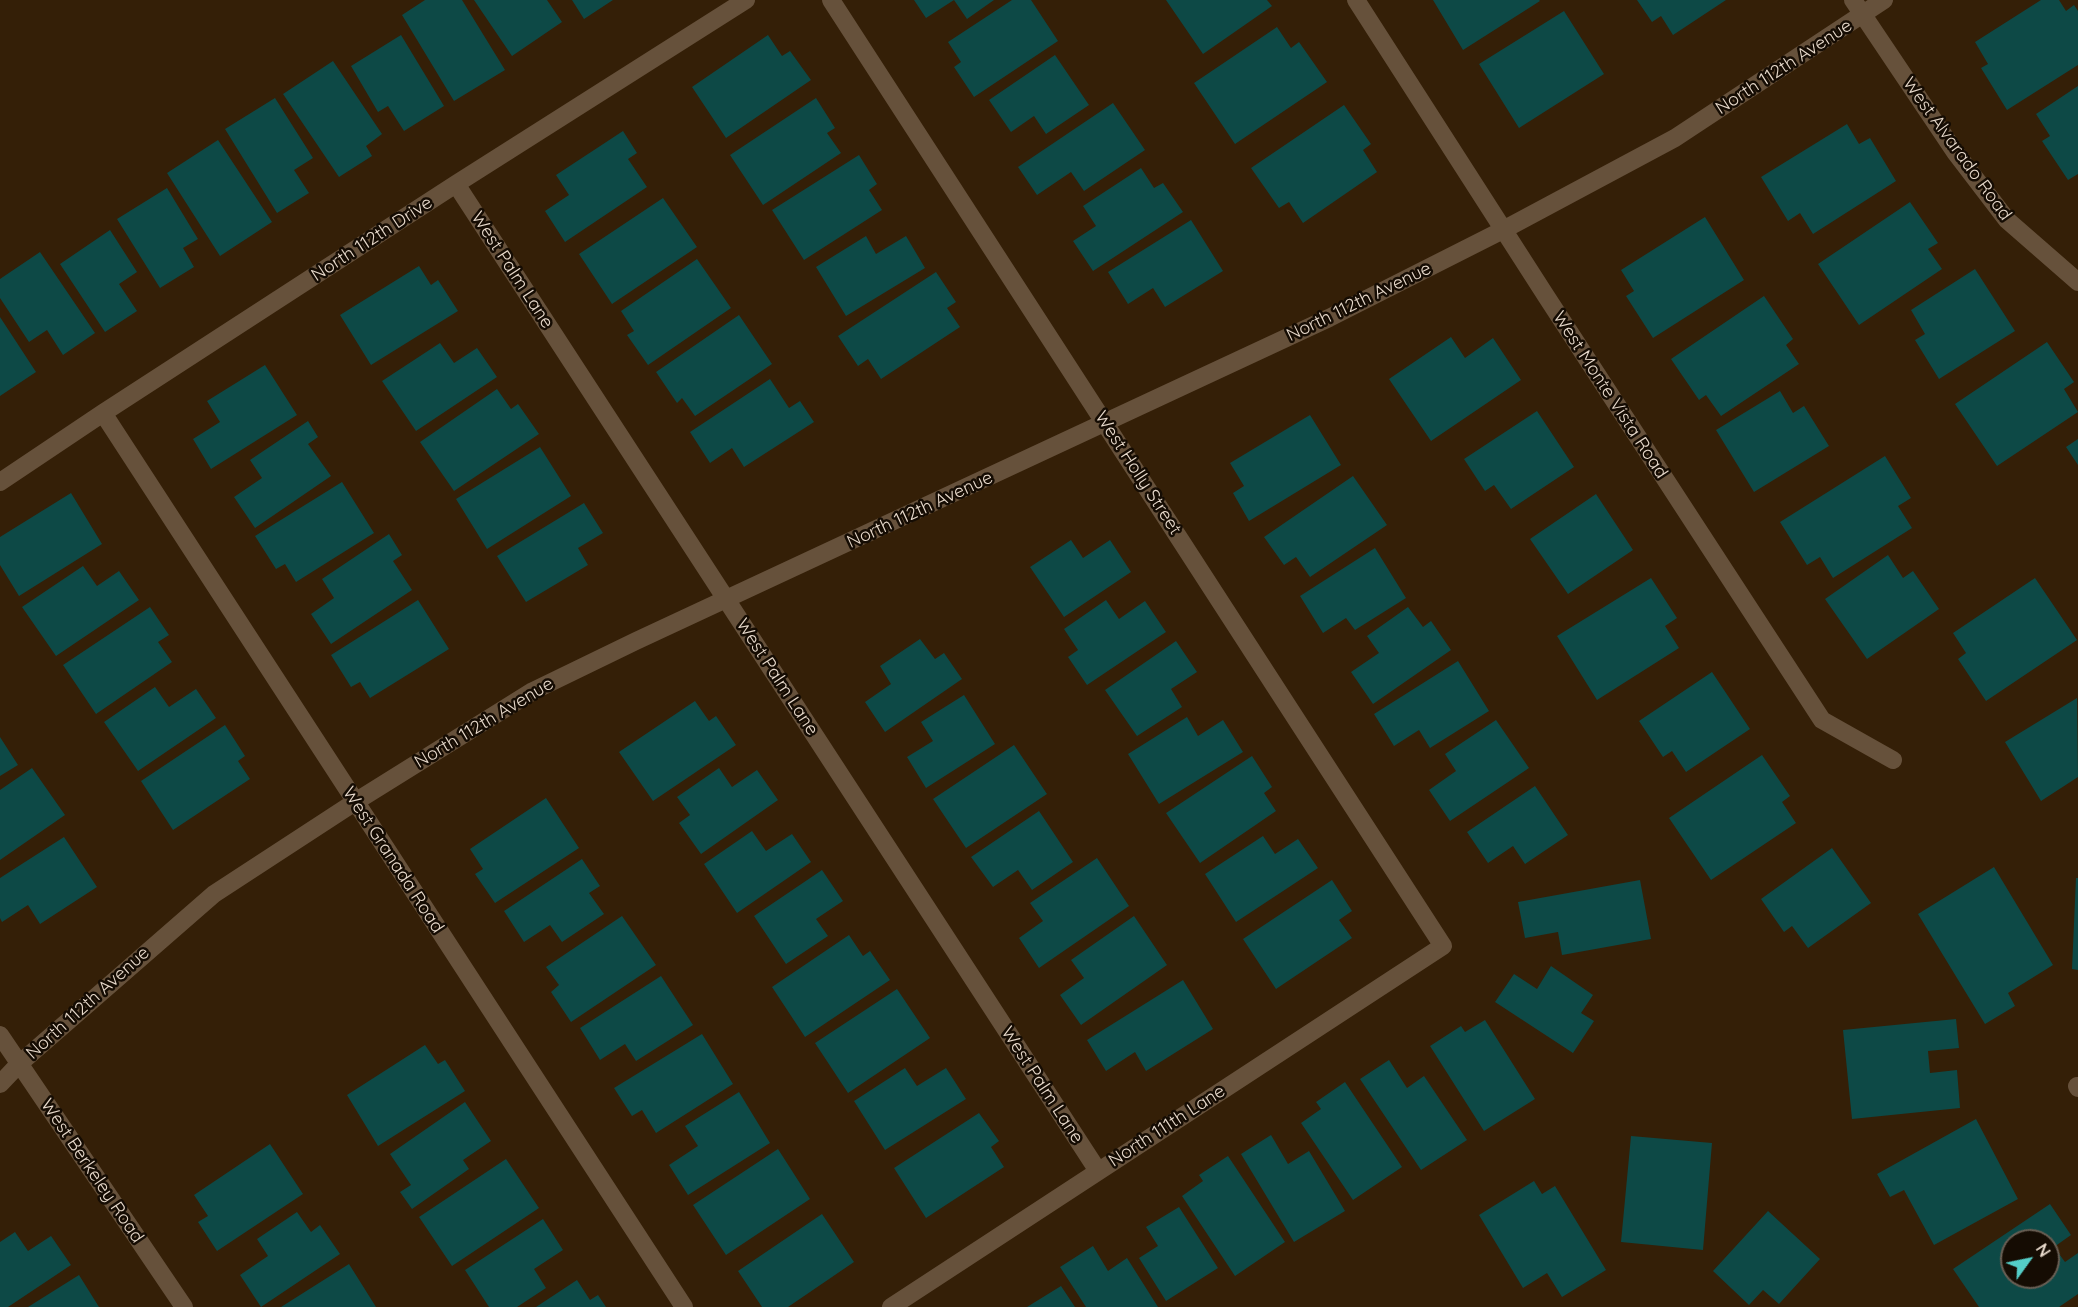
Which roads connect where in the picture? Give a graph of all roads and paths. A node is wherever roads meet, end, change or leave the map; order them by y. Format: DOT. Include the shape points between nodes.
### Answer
graph roads {
  1 [pos="746,0"];
  2 [pos="831,0"];
  3 [pos="1356,0"];
  4 [pos="1884,0"];
  5 [pos="1858,7"];
  6 [pos="456,183"];
  7 [pos="1503,230"];
  8 [pos="2078,282"];
  9 [pos="103,412"];
  10 [pos="1106,423"];
  11 [pos="0,482"];
  12 [pos="727,600"];
  13 [pos="1893,760"];
  14 [pos="356,802"];
  15 [pos="1443,946"];
  16 [pos="0,1035"];
  17 [pos="20,1064"];
  18 [pos="0,1084"];
  19 [pos="1098,1171"];
  20 [pos="184,1307"];
  21 [pos="684,1307"];
  22 [pos="891,1307"];
  1 -- 6 [label="street, North 112th Drive"];
  2 -- 10 [label="street, West Holly Street"];
  3 -- 7 [label="street, West Monte Vista Road"];
  4 -- 5 [label="street, North 112th Avenue"];
  5 -- 7 [label="street, North 112th Avenue" via="1675,138"];
  5 -- 8 [label="street, West Alvarado Road" via="1955,152 2007,220"];
  6 -- 9 [label="street, North 112th Drive"];
  6 -- 12 [label="street, West Palm Lane"];
  7 -- 10 [label="street, North 112th Avenue" via="1329,318"];
  7 -- 13 [label="street, West Monte Vista Road" via="1822,720"];
  9 -- 11 [label="street, North 112th Drive"];
  9 -- 14 [label="street, West Granada Road"];
  10 -- 12 [label="street, North 112th Avenue"];
  10 -- 15 [label="street, West Holly Street"];
  12 -- 14 [label="street, North 112th Avenue" via="532,691"];
  12 -- 19 [label="street, West Palm Lane"];
  14 -- 17 [label="street, North 112th Avenue" via="213,894"];
  14 -- 21 [label="street, West Granada Road"];
  15 -- 19 [label="street, North 111th Lane"];
  16 -- 17 [label="street, West Berkeley Road"];
  17 -- 18 [label="street, North 112th Avenue"];
  17 -- 20 [label="street, West Berkeley Road"];
  19 -- 22 [label="street, North 111th Lane"];
}
